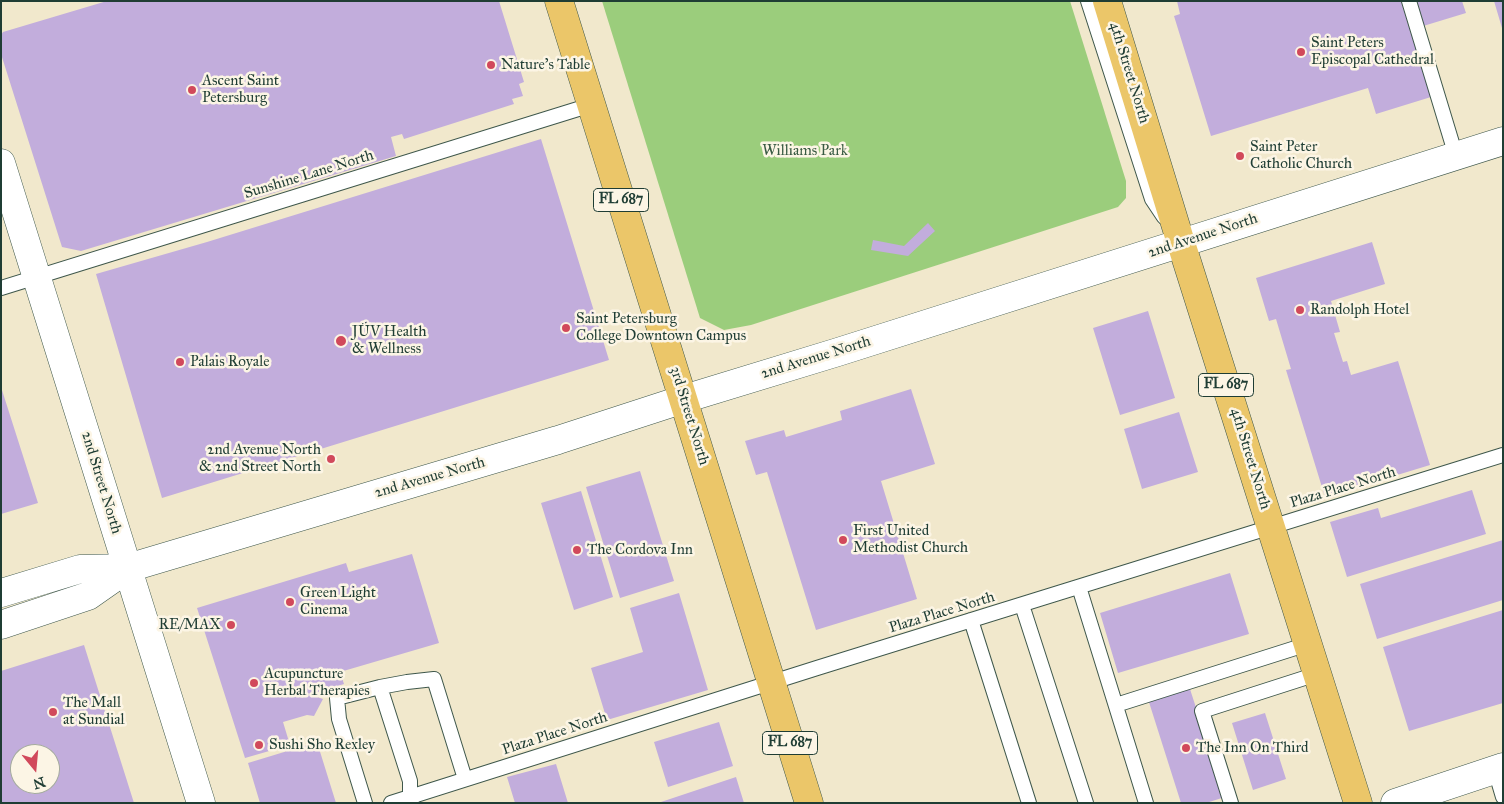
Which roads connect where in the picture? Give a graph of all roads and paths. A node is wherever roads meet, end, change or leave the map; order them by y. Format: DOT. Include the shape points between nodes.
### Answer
graph roads {
  1 [pos="559,1"];
  2 [pos="1088,1"];
  3 [pos="1107,1"];
  4 [pos="1408,1"];
  5 [pos="591,105"];
  6 [pos="1503,141"];
  7 [pos="1456,156"];
  8 [pos="1,162"];
  9 [pos="1181,243"];
  10 [pos="37,277"];
  11 [pos="1,288"];
  12 [pos="684,399"];
  13 [pos="1503,455"];
  14 [pos="1271,527"];
  15 [pos="128,568"];
  16 [pos="1079,587"];
  17 [pos="1,593"];
  18 [pos="1022,605"];
  19 [pos="971,620"];
  20 [pos="1,625"];
  21 [pos="1308,644"];
  22 [pos="1318,674"];
  23 [pos="772,683"];
  24 [pos="380,686"];
  25 [pos="1116,705"];
  26 [pos="1499,769"];
  27 [pos="465,779"];
  28 [pos="1503,797"];
  29 [pos="411,800"];
  30 [pos="201,803"];
  31 [pos="365,803"];
  32 [pos="391,803"];
  33 [pos="809,803"];
  34 [pos="1029,803"];
  35 [pos="1086,803"];
  36 [pos="1146,803"];
  37 [pos="1231,803"];
  38 [pos="1358,803"];
  39 [pos="1395,803"];
  1 -- 5 [label="main road, 3rd Street North / FL 687"];
  2 -- 9 [label="lane" via="1152,199"];
  3 -- 9 [label="main road, 4th Street North / FL 687"];
  4 -- 7 [label="lane"];
  5 -- 10 [label="lane, Sunshine Lane North"];
  5 -- 12 [label="main road, 3rd Street North / FL 687"];
  6 -- 7 [label="street, 2nd Avenue North"];
  7 -- 9 [label="street, 2nd Avenue North"];
  8 -- 10 [label="street, 2nd Street North"];
  9 -- 12 [label="street, 2nd Avenue North"];
  9 -- 14 [label="main road, 4th Street North / FL 687"];
  10 -- 11 [label="lane, Sunshine Lane North"];
  10 -- 15 [label="street, 2nd Street North"];
  12 -- 15 [label="street, 2nd Avenue North" via="558,440"];
  12 -- 23 [label="main road, 3rd Street North / FL 687"];
  13 -- 14 [label="lane, Plaza Place North"];
  14 -- 16 [label="lane, Plaza Place North"];
  14 -- 21 [label="main road, 4th Street North / FL 687"];
  15 -- 17 [label="street, 2nd Avenue North" via="80,569"];
  15 -- 20 [label="street, 2nd Avenue North" via="88,596"];
  15 -- 30 [label="street, 2nd Street North"];
  16 -- 18 [label="lane, Plaza Place North"];
  16 -- 25 [label="lane"];
  18 -- 19 [label="lane, Plaza Place North"];
  18 -- 35 [label="lane"];
  19 -- 23 [label="lane, Plaza Place North"];
  19 -- 34 [label="lane"];
  21 -- 22 [label="main road, 4th Street North / FL 687"];
  21 -- 25 [label="lane"];
  22 -- 37 [label="lane" via="1202,711"];
  22 -- 38 [label="main road, 4th Street North / FL 687"];
  23 -- 27 [label="lane, Plaza Place North"];
  23 -- 33 [label="main road, 3rd Street North / FL 687"];
  24 -- 27 [label="lane" via="434,679"];
  24 -- 29 [label="lane" via="410,781"];
  24 -- 31 [label="lane" via="337,698 339,719"];
  25 -- 36 [label="lane"];
  26 -- 28 [label="lane"];
  26 -- 39 [label="street"];
  27 -- 29 [label="lane, Plaza Place North"];
  29 -- 32 [label="lane, Plaza Place North"];
}
